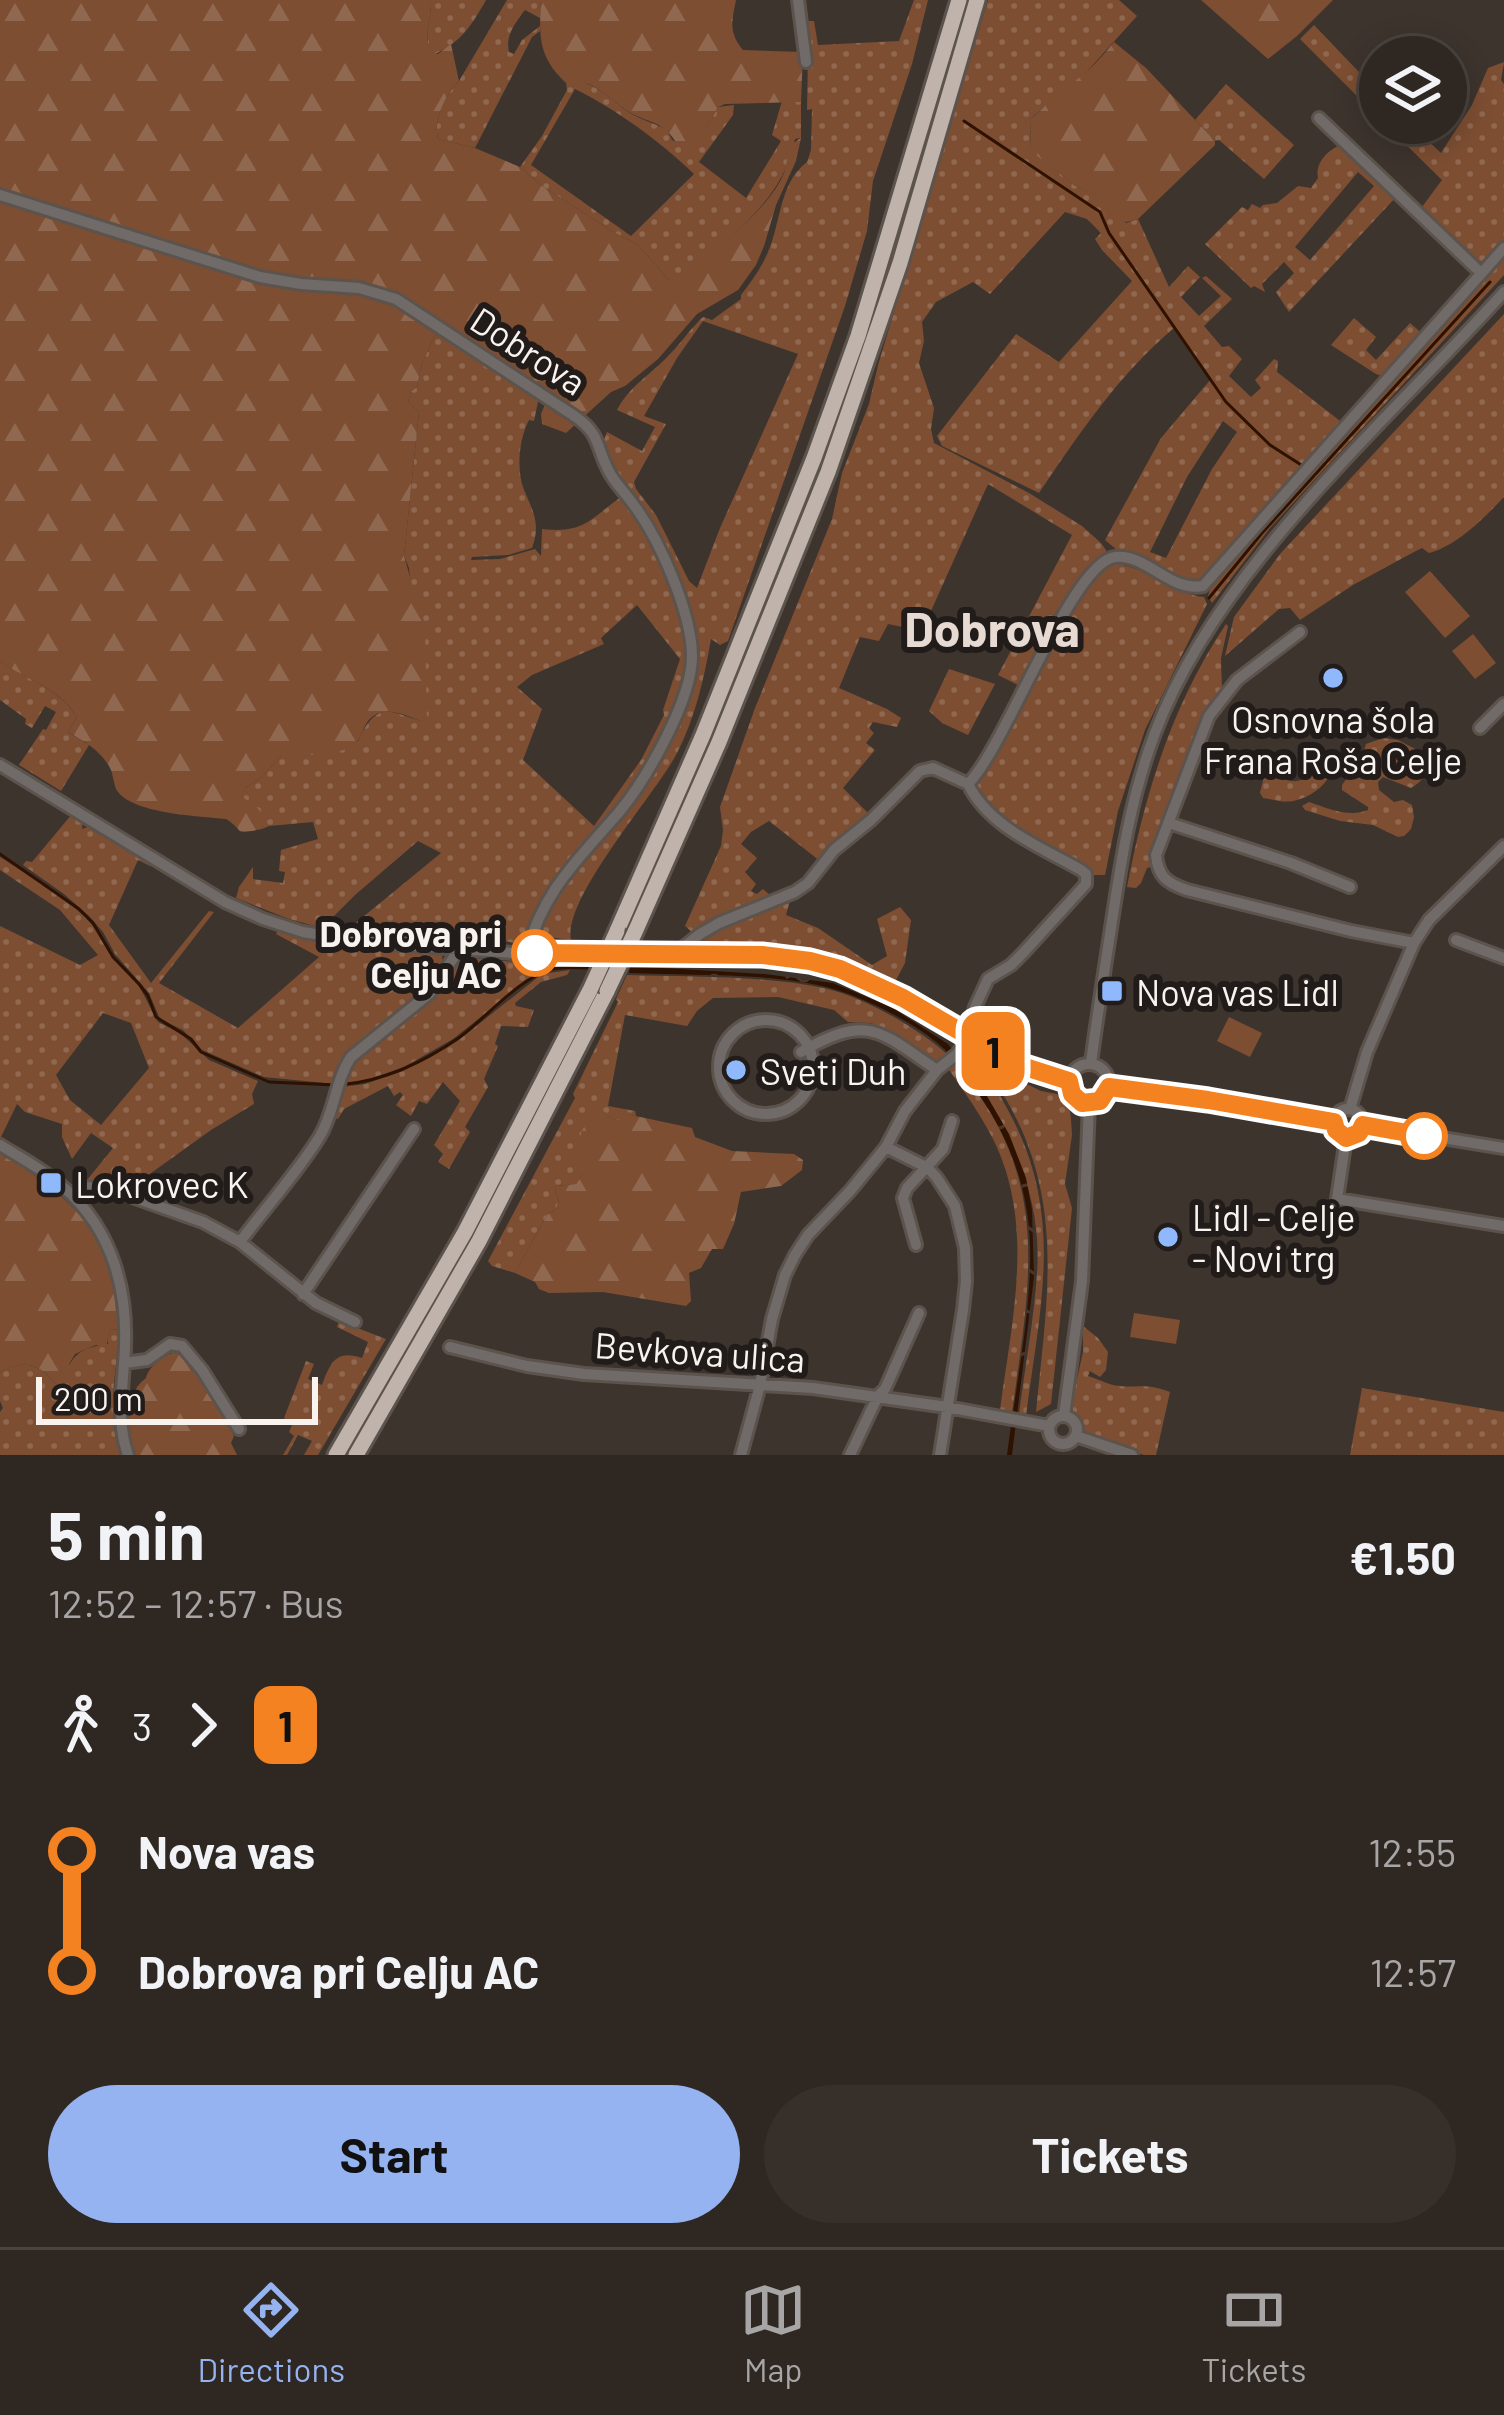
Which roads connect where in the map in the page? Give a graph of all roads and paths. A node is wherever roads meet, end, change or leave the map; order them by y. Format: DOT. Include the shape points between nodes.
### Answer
graph roads {
  1 [pos="798,0"];
  2 [pos="959,0"];
  3 [pos="977,0"];
  4 [pos="806,62"];
  5 [pos="1319,118"];
  6 [pos="0,196"];
  7 [pos="1504,248"];
  8 [pos="1481,273"];
  9 [pos="1504,292"];
  10 [pos="1300,632"];
  11 [pos="1504,704"];
  12 [pos="1480,728"];
  13 [pos="0,765"];
  14 [pos="968,784"];
  15 [pos="1169,823"];
  16 [pos="1504,847"];
  17 [pos="1350,887"];
  18 [pos="1456,940"];
  19 [pos="1414,943"];
  20 [pos="460,948"];
  21 [pos="526,953"];
  22 [pos="594,953"];
  23 [pos="638,953"];
  24 [pos="675,954"];
  25 [pos="1504,958"];
  26 [pos="598,990"];
  27 [pos="969,1036"];
  28 [pos="806,1050"];
  29 [pos="1091,1063"];
  30 [pos="940,1068"];
  31 [pos="1069,1081"];
  32 [pos="1109,1087"];
  33 [pos="1089,1104"];
  34 [pos="1350,1109"];
  35 [pos="952,1121"];
  36 [pos="1334,1122"];
  37 [pos="1363,1125"];
  38 [pos="414,1130"];
  39 [pos="1346,1138"];
  40 [pos="0,1145"];
  41 [pos="886,1147"];
  42 [pos="1504,1148"];
  43 [pos="928,1168"];
  44 [pos="73,1195"];
  45 [pos="1504,1226"];
  46 [pos="240,1242"];
  47 [pos="916,1245"];
  48 [pos="303,1294"];
  49 [pos="920,1313"];
  50 [pos="355,1322"];
  51 [pos="450,1347"];
  52 [pos="124,1363"];
  53 [pos="760,1385"];
  54 [pos="878,1396"];
  55 [pos="947,1407"];
  56 [pos="1064,1416"];
  57 [pos="1049,1426"];
  58 [pos="238,1429"];
  59 [pos="1076,1436"];
  60 [pos="1059,1449"];
  61 [pos="128,1455"];
  62 [pos="336,1455"];
  63 [pos="356,1455"];
  64 [pos="741,1455"];
  65 [pos="850,1455"];
  66 [pos="940,1455"];
  67 [pos="1132,1455"];
  1 -- 4 [label="street"];
  2 -- 26 [label="highway, bridge" via="829,417"];
  3 -- 26 [label="highway, bridge" via="828,472 635,932"];
  5 -- 8 [label="street"];
  6 -- 21 [label="street, Dobrova" via="260,277 396,299 593,432 611,476 666,561 685,617 690,673 639,784 542,905"];
  7 -- 8 [label="street"];
  8 -- 14 [label="street" via="1203,586 1181,586 1129,559 1104,562 1074,597"];
  9 -- 29 [label="street" via="1261,557 1170,697 1126,828"];
  10 -- 15 [label="street" via="1238,680 1209,716"];
  11 -- 12 [label="street"];
  13 -- 20 [label="street" via="263,919 364,943"];
  14 -- 24 [label="street" via="926,768 834,850 808,884 718,923"];
  14 -- 27 [label="street" via="1010,830 1087,879 1024,952 988,979"];
  15 -- 17 [label="street"];
  15 -- 19 [label="street" via="1156,855 1170,884"];
  16 -- 19 [label="street"];
  18 -- 25 [label="street"];
  19 -- 34 [label="street"];
  20 -- 21 [label="street"];
  20 -- 46 [label="street" via="430,993 351,1057 321,1135"];
  21 -- 22 [label="street"];
  23 -- 24 [label="street"];
  24 -- 27 [label="street" via="762,955 840,969"];
  26 -- 62 [label="highway"];
  26 -- 63 [label="highway" via="479,1241"];
  27 -- 30 [label="street"];
  27 -- 31 [label="street" via="1016,1064"];
  28 -- 28 [label="street" via="799,1032 783,1022 747,1024 722,1050 723,1087 750,1112 786,1110 811,1084"];
  28 -- 30 [label="street" via="852,1028 870,1030"];
  29 -- 31 [label="street"];
  29 -- 32 [label="street"];
  30 -- 41 [label="street"];
  31 -- 33 [label="street" via="1076,1100"];
  32 -- 33 [label="street"];
  32 -- 36 [label="street"];
  33 -- 56 [label="street" via="1082,1281"];
  34 -- 36 [label="street"];
  34 -- 37 [label="street"];
  35 -- 43 [label="street"];
  36 -- 39 [label="street"];
  37 -- 39 [label="street"];
  37 -- 42 [label="street"];
  38 -- 48 [label="street"];
  39 -- 45 [label="street" via="1336,1199"];
  40 -- 44 [label="street"];
  41 -- 43 [label="street"];
  41 -- 53 [label="street" via="795,1255"];
  43 -- 47 [label="street" via="903,1198"];
  43 -- 55 [label="street" via="955,1207 965,1248"];
  44 -- 46 [label="street" via="88,1187 135,1196"];
  44 -- 52 [label="street" via="102,1232 119,1275"];
  46 -- 48 [label="street"];
  48 -- 50 [label="street"];
  49 -- 54 [label="street"];
  51 -- 53 [label="street, Bevkova ulica" via="584,1374"];
  52 -- 58 [label="street" via="179,1344"];
  52 -- 61 [label="street"];
  53 -- 54 [label="street, Bevkova ulica"];
  53 -- 64 [label="street"];
  54 -- 55 [label="street, Bevkova ulica"];
  54 -- 65 [label="street"];
  55 -- 57 [label="street, Bevkova ulica"];
  55 -- 66 [label="street"];
  56 -- 57 [label="street"];
  56 -- 59 [label="street"];
  57 -- 60 [label="street"];
  59 -- 60 [label="street"];
  59 -- 67 [label="street"];
}
